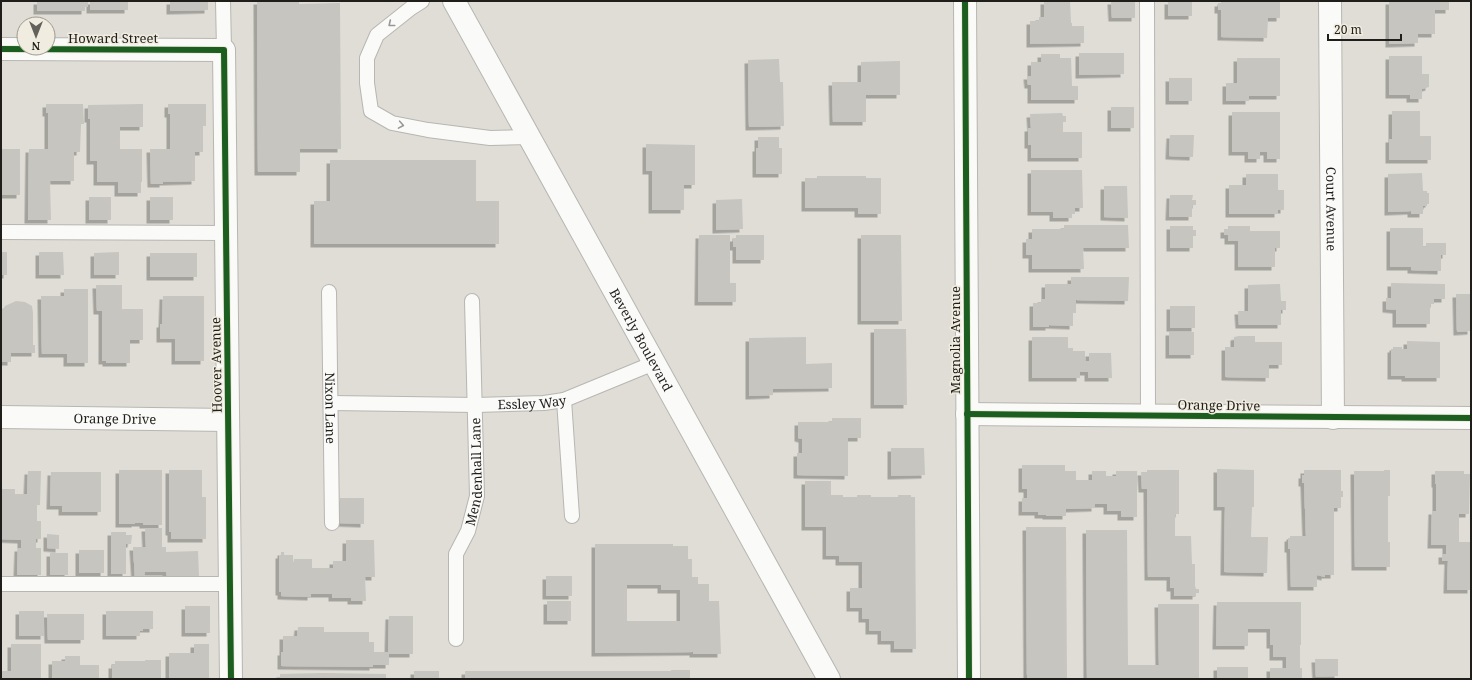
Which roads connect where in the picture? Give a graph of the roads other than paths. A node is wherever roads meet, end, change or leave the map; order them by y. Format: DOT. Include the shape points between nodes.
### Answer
graph roads {
  1 [pos="223,1"];
  2 [pos="422,1"];
  3 [pos="454,1"];
  4 [pos="965,1"];
  5 [pos="1147,1"];
  6 [pos="1330,1"];
  7 [pos="1,49"];
  8 [pos="224,50"];
  9 [pos="529,136"];
  10 [pos="1,232"];
  11 [pos="226,233"];
  12 [pos="329,292"];
  13 [pos="472,301"];
  14 [pos="654,363"];
  15 [pos="564,400"];
  16 [pos="331,403"];
  17 [pos="476,405"];
  18 [pos="967,414"];
  19 [pos="1148,416"];
  20 [pos="1,417"];
  21 [pos="1332,418"];
  22 [pos="1471,418"];
  23 [pos="228,420"];
  24 [pos="572,516"];
  25 [pos="332,523"];
  26 [pos="1,584"];
  27 [pos="230,584"];
  28 [pos="456,639"];
  29 [pos="231,679"];
  30 [pos="829,679"];
  31 [pos="969,679"];
  1 -- 8 [label="lane"];
  2 -- 9 [label="lane, one-way" via="377,35 367,58 371,112 392,123 428,130 490,138"];
  3 -- 9 [label="street, Beverly Boulevard"];
  4 -- 18 [label="street, Magnolia Avenue"];
  5 -- 19 [label="lane"];
  6 -- 21 [label="street, Court Avenue"];
  7 -- 8 [label="street, Howard Street"];
  8 -- 11 [label="street, Hoover Avenue"];
  9 -- 14 [label="street, Beverly Boulevard"];
  10 -- 11 [label="lane"];
  11 -- 23 [label="street, Hoover Avenue"];
  12 -- 16 [label="lane, Nixon Lane"];
  13 -- 17 [label="lane, Mendenhall Lane"];
  14 -- 15 [label="lane, Essley Way"];
  14 -- 30 [label="street, Beverly Boulevard"];
  15 -- 17 [label="lane, Essley Way"];
  15 -- 24 [label="lane"];
  16 -- 17 [label="lane, Essley Way"];
  16 -- 25 [label="lane, Nixon Lane"];
  17 -- 28 [label="lane, Mendenhall Lane" via="477,496 468,531 456,554"];
  18 -- 19 [label="street, Orange Drive"];
  18 -- 31 [label="street, Magnolia Avenue"];
  19 -- 21 [label="street, Orange Drive"];
  20 -- 23 [label="street, Orange Drive"];
  21 -- 22 [label="street, Orange Drive"];
  23 -- 27 [label="street, Hoover Avenue"];
  26 -- 27 [label="lane"];
  27 -- 29 [label="street, Hoover Avenue"];
}
